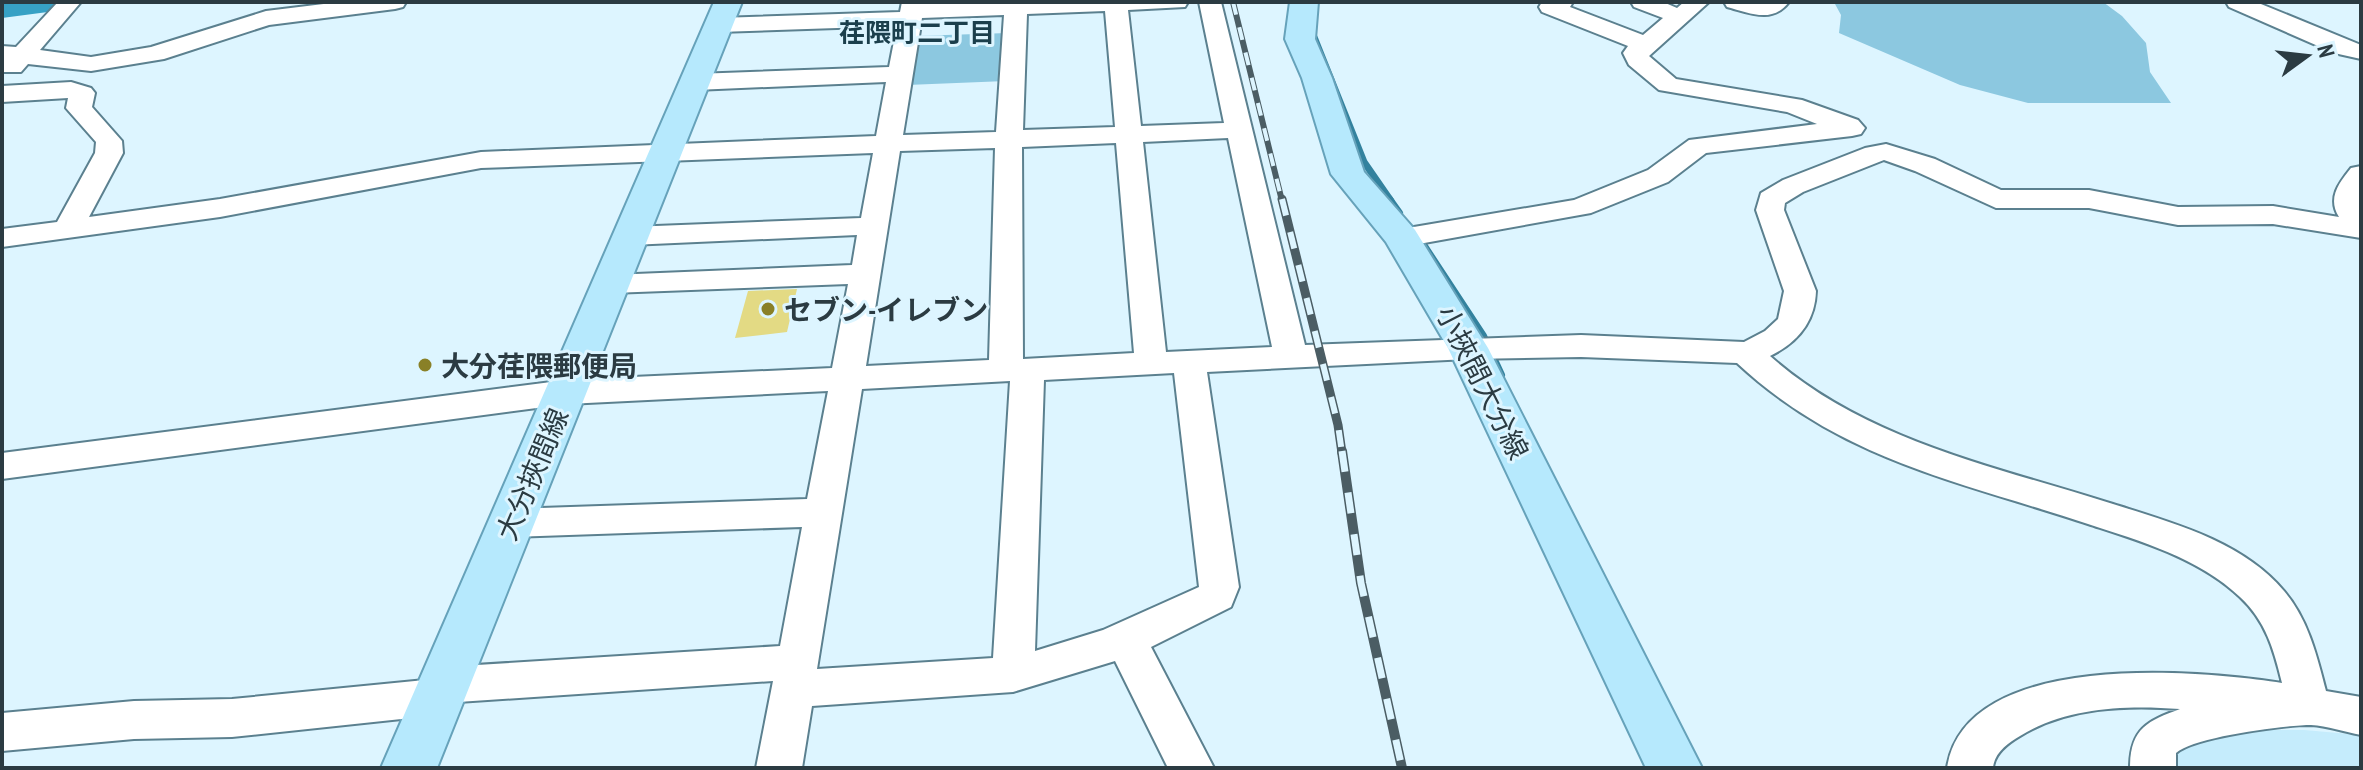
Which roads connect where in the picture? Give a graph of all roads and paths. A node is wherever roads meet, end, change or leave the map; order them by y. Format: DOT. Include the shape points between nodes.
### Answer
graph roads {
  1 [pos="395,2"];
  2 [pos="1177,2"];
  3 [pos="1210,2"];
  4 [pos="1304,2"];
  5 [pos="1562,2"];
  6 [pos="1642,2"];
  7 [pos="1735,2"];
  8 [pos="1778,2"];
  9 [pos="2237,2"];
  10 [pos="1116,3"];
  11 [pos="1016,5"];
  12 [pos="66,7"];
  13 [pos="1688,9"];
  14 [pos="911,11"];
  15 [pos="724,13"];
  16 [pos="2,36"];
  17 [pos="1644,44"];
  18 [pos="2361,52"];
  19 [pos="13,55"];
  20 [pos="2,74"];
  21 [pos="900,74"];
  22 [pos="695,82"];
  23 [pos="2,94"];
  24 [pos="1849,126"];
  25 [pos="1237,130"];
  26 [pos="1128,134"];
  27 [pos="1009,139"];
  28 [pos="888,144"];
  29 [pos="665,152"];
  30 [pos="1884,152"];
  31 [pos="2361,174"];
  32 [pos="874,226"];
  33 [pos="2361,226"];
  34 [pos="68,229"];
  35 [pos="630,236"];
  36 [pos="2,238"];
  37 [pos="1402,238"];
  38 [pos="866,274"];
  39 [pos="611,284"];
  40 [pos="1468,348"];
  41 [pos="1746,353"];
  42 [pos="1291,356"];
  43 [pos="1170,362"];
  44 [pos="1017,370"];
  45 [pos="847,378"];
  46 [pos="567,392"];
  47 [pos="2,466"];
  48 [pos="824,512"];
  49 [pos="511,523"];
  50 [pos="1126,640"];
  51 [pos="1013,674"];
  52 [pos="795,676"];
  53 [pos="441,691"];
  54 [pos="2309,707"];
  55 [pos="2361,716"];
  56 [pos="2,732"];
  57 [pos="409,768"];
  58 [pos="779,768"];
  59 [pos="1191,768"];
  60 [pos="1674,768"];
  61 [pos="1970,768"];
  62 [pos="2153,768"];
  1 -- 19 [label="street" via="266,18 155,54 106,63"];
  2 -- 10 [label="street"];
  3 -- 25 [label="street"];
  4 -- 37 [label="main road, 小挾間大分線" via="1300,39 1343,164"];
  5 -- 17 [label="street" via="1550,7"];
  6 -- 13 [label="street"];
  7 -- 8 [label="street" via="1765,10"];
  9 -- 18 [label="street"];
  10 -- 11 [label="street"];
  10 -- 26 [label="street"];
  11 -- 14 [label="street"];
  11 -- 27 [label="street"];
  12 -- 16 [label="street"];
  12 -- 19 [label="street"];
  13 -- 17 [label="street"];
  14 -- 15 [label="street"];
  14 -- 21 [label="street"];
  15 -- 22 [label="main road, 大分挾間線"];
  17 -- 24 [label="street" via="1634,56 1668,85 1779,102"];
  19 -- 20 [label="street"];
  21 -- 22 [label="street"];
  21 -- 28 [label="street"];
  22 -- 29 [label="main road, 大分挾間線"];
  23 -- 34 [label="street" via="82,93 79,108 109,141 109,153"];
  24 -- 30 [label="street"];
  24 -- 37 [label="street" via="1699,146 1658,176 1581,207"];
  25 -- 26 [label="street"];
  25 -- 42 [label="street"];
  26 -- 27 [label="street"];
  26 -- 43 [label="street"];
  27 -- 28 [label="street"];
  27 -- 44 [label="street"];
  28 -- 29 [label="street"];
  28 -- 32 [label="street"];
  29 -- 34 [label="street" via="481,160 232,206"];
  29 -- 35 [label="main road, 大分挾間線"];
  30 -- 33 [label="street" via="1996,199 2089,199 2178,216 2263,214"];
  30 -- 41 [label="street" via="1771,199 1770,210 1801,301 1781,337"];
  31 -- 33 [label="street" via="2346,200"];
  32 -- 35 [label="street"];
  32 -- 38 [label="street"];
  34 -- 36 [label="street"];
  35 -- 39 [label="main road, 大分挾間線"];
  37 -- 40 [label="main road, 小挾間大分線"];
  38 -- 39 [label="street"];
  38 -- 45 [label="street"];
  39 -- 46 [label="main road, 大分挾間線"];
  40 -- 41 [label="street" via="1581,346"];
  40 -- 42 [label="street"];
  40 -- 60 [label="main road, 小挾間大分線"];
  41 -- 54 [label="street" via="1782,387 1883,441 2148,530 2226,565 2257,588 2279,614"];
  42 -- 43 [label="street"];
  43 -- 44 [label="street"];
  43 -- 50 [label="street" via="1219,587 1217,596"];
  44 -- 45 [label="street"];
  44 -- 51 [label="street"];
  45 -- 46 [label="street"];
  45 -- 48 [label="street"];
  46 -- 47 [label="street"];
  46 -- 49 [label="main road, 大分挾間線"];
  48 -- 49 [label="street"];
  48 -- 52 [label="street"];
  49 -- 53 [label="main road, 大分挾間線"];
  50 -- 51 [label="street"];
  50 -- 59 [label="street"];
  51 -- 52 [label="street"];
  52 -- 53 [label="street"];
  52 -- 58 [label="street"];
  53 -- 56 [label="street" via="232,718"];
  53 -- 57 [label="main road, 大分挾間線"];
  54 -- 55 [label="street"];
  54 -- 61 [label="street" via="2274,698 2151,689 2069,697 2001,724 1970,756"];
  54 -- 62 [label="street" via="2209,721 2164,735 2156,743"];
}
